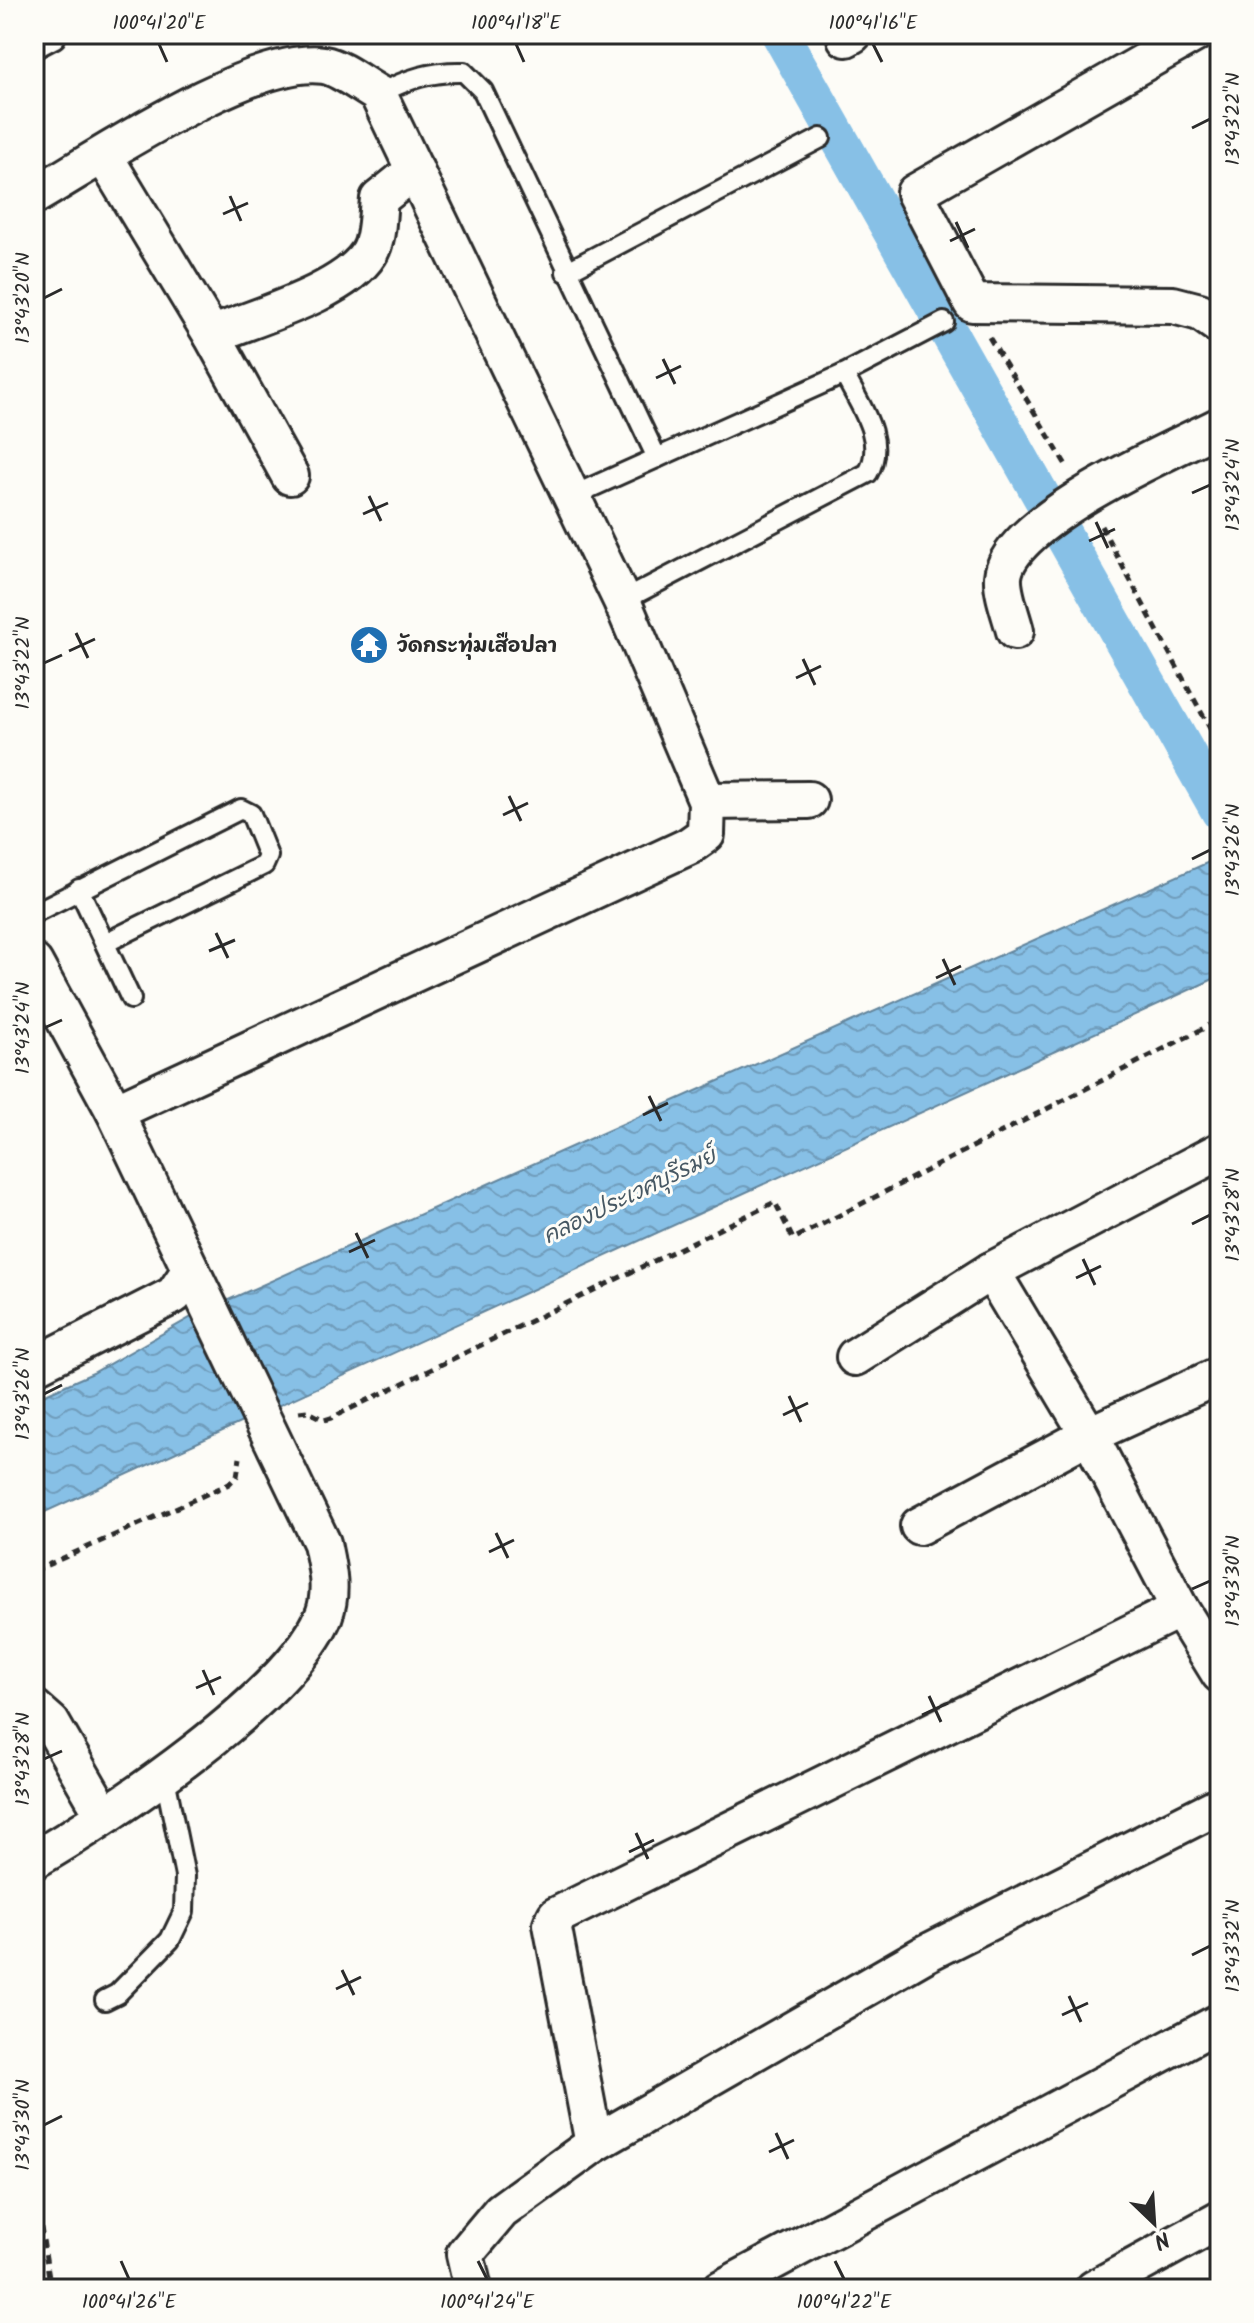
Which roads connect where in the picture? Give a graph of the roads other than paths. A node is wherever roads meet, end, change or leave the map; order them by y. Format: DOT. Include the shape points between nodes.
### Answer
graph roads {
  1 [pos="1194,34"];
  2 [pos="55,38"];
  3 [pos="34,49"];
  4 [pos="378,94"];
  5 [pos="821,138"];
  6 [pos="104,156"];
  7 [pos="415,170"];
  8 [pos="34,196"];
  9 [pos="566,272"];
  10 [pos="944,322"];
  11 [pos="1220,326"];
  12 [pos="212,335"];
  13 [pos="844,374"];
  14 [pos="1220,426"];
  15 [pos="657,458"];
  16 [pos="290,476"];
  17 [pos="572,496"];
  18 [pos="622,601"];
  19 [pos="1015,631"];
  20 [pos="809,800"];
  21 [pos="707,801"];
  22 [pos="79,889"];
  23 [pos="34,913"];
  24 [pos="105,943"];
  25 [pos="34,963"];
  26 [pos="131,999"];
  27 [pos="115,1112"];
  28 [pos="1220,1151"];
  29 [pos="991,1271"];
  30 [pos="193,1279"];
  31 [pos="855,1357"];
  32 [pos="34,1366"];
  33 [pos="1219,1377"];
  34 [pos="1089,1435"];
  35 [pos="919,1526"];
  36 [pos="1180,1609"];
  37 [pos="1220,1674"];
  38 [pos="34,1708"];
  39 [pos="164,1773"];
  40 [pos="1220,1805"];
  41 [pos="104,1815"];
  42 [pos="34,1860"];
  43 [pos="105,2000"];
  44 [pos="1220,2022"];
  45 [pos="594,2144"];
  46 [pos="1220,2220"];
  47 [pos="473,2289"];
  48 [pos="721,2289"];
  49 [pos="1094,2289"];
  1 -- 11 [label="street" via="915,193 972,303 1173,305 1200,312"];
  2 -- 3 [label="lane"];
  4 -- 6 [label="street" via="325,65 280,68 202,100"];
  4 -- 7 [label="street"];
  4 -- 9 [label="lane" via="410,77 464,72 483,91"];
  5 -- 9 [label="lane"];
  6 -- 8 [label="street"];
  6 -- 12 [label="street"];
  7 -- 12 [label="street" via="379,199 370,252 354,269 330,286"];
  7 -- 17 [label="street"];
  9 -- 15 [label="lane"];
  10 -- 13 [label="lane"];
  12 -- 16 [label="street"];
  13 -- 15 [label="lane"];
  13 -- 18 [label="lane" via="872,431 876,460 868,473"];
  14 -- 19 [label="street" via="1053,516 1008,560 1003,578"];
  15 -- 17 [label="lane"];
  17 -- 18 [label="street"];
  18 -- 21 [label="street"];
  20 -- 21 [label="street"];
  21 -- 27 [label="street" via="706,834 689,846"];
  22 -- 23 [label="lane"];
  22 -- 24 [label="lane"];
  22 -- 24 [label="lane" via="241,809 251,814 268,856 264,865"];
  24 -- 26 [label="lane"];
  25 -- 27 [label="street"];
  27 -- 30 [label="street"];
  28 -- 29 [label="street"];
  29 -- 31 [label="street"];
  29 -- 34 [label="street"];
  30 -- 32 [label="street" via="174,1295"];
  30 -- 39 [label="street" via="322,1543 330,1576 324,1614 299,1654 236,1718"];
  33 -- 34 [label="street"];
  34 -- 35 [label="street"];
  34 -- 36 [label="street"];
  36 -- 37 [label="street"];
  36 -- 45 [label="street" via="556,1916 552,1924"];
  38 -- 41 [label="street" via="51,1723"];
  39 -- 41 [label="street"];
  39 -- 43 [label="lane" via="185,1876 184,1911 170,1940"];
  40 -- 45 [label="street" via="923,1955"];
  41 -- 42 [label="street"];
  44 -- 48 [label="street"];
  45 -- 47 [label="street" via="501,2211 471,2244 465,2254"];
  46 -- 49 [label="street"];
}
